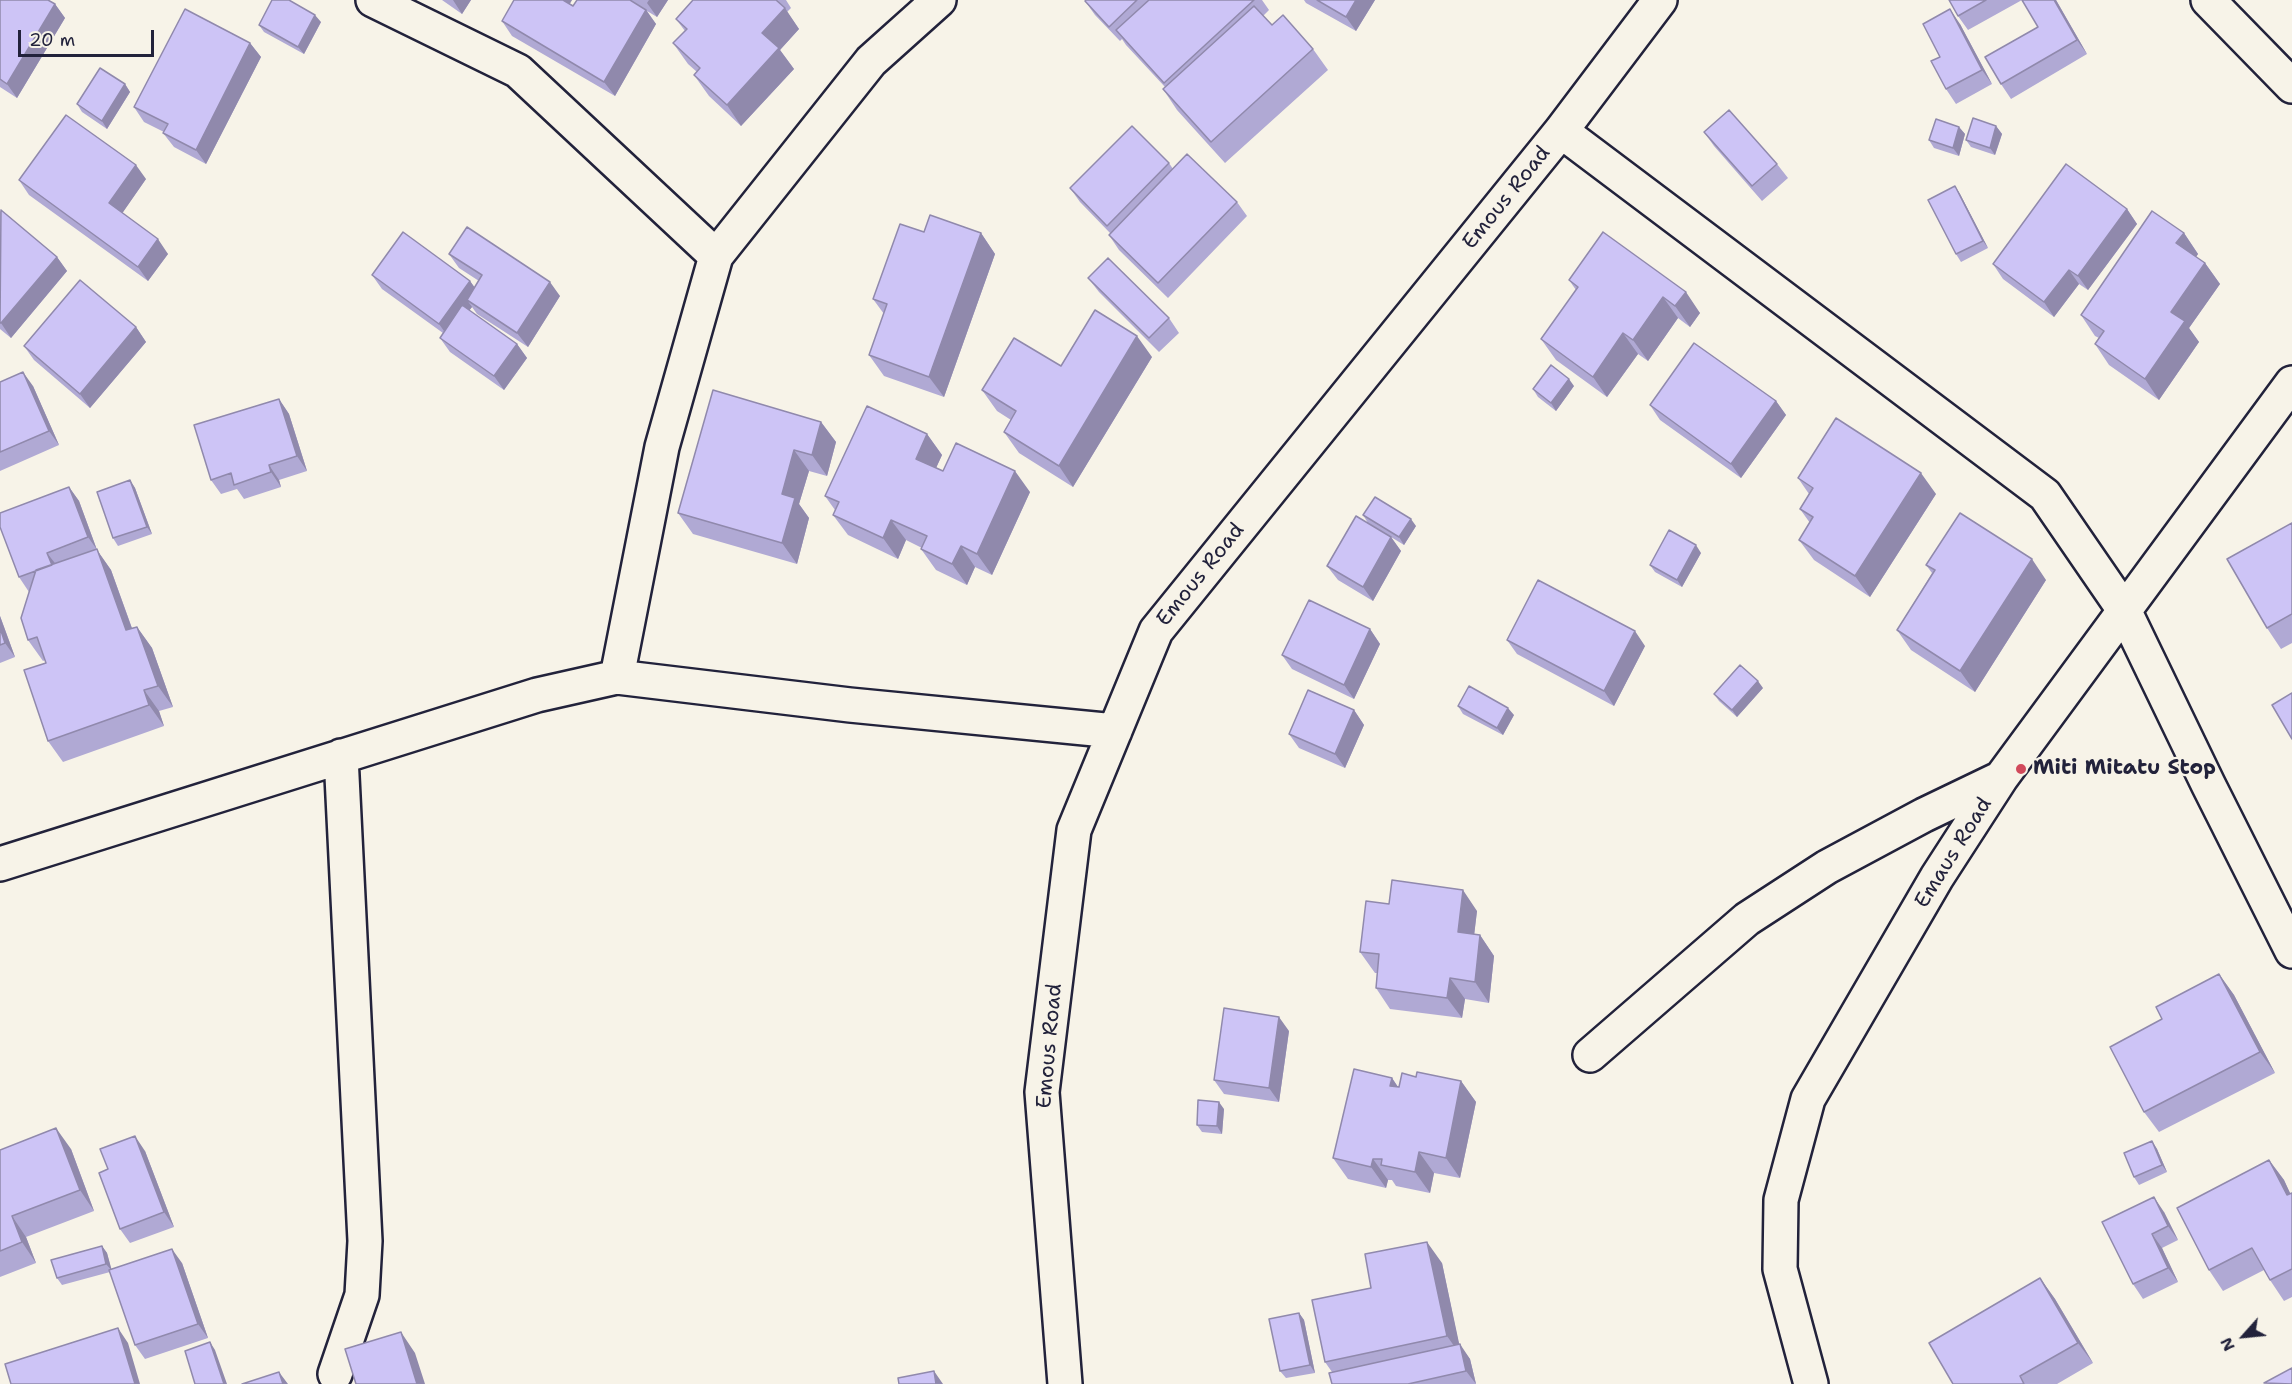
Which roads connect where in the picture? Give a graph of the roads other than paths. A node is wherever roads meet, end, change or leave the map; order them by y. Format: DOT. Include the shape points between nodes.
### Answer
graph roads {
  1 [pos="373,0"];
  2 [pos="939,0"];
  3 [pos="1660,0"];
  4 [pos="2208,0"];
  5 [pos="2292,86"];
  6 [pos="1561,132"];
  7 [pos="716,256"];
  8 [pos="2292,383"];
  9 [pos="2124,610"];
  10 [pos="617,677"];
  11 [pos="1115,731"];
  12 [pos="341,756"];
  13 [pos="2001,778"];
  14 [pos="0,864"];
  15 [pos="2292,951"];
  16 [pos="1590,1055"];
  17 [pos="335,1374"];
  18 [pos="1065,1384"];
  19 [pos="1811,1384"];
  1 -- 7 [label="street" via="518,71"];
  2 -- 7 [label="street" via="870,61"];
  3 -- 6 [label="street, Emous Road"];
  4 -- 5 [label="street"];
  6 -- 9 [label="street" via="2045,495"];
  6 -- 11 [label="street, Emous Road" via="1156,631"];
  7 -- 10 [label="street" via="662,447"];
  8 -- 9 [label="street, Emaus Road"];
  9 -- 13 [label="street, Emaus Road"];
  9 -- 15 [label="street"];
  10 -- 11 [label="street"];
  10 -- 12 [label="street" via="537,695"];
  11 -- 18 [label="street, Emous Road" via="1074,830 1042,1092"];
  12 -- 14 [label="street"];
  12 -- 17 [label="street" via="365,1241 362,1295"];
  13 -- 16 [label="street" via="1827,867 1747,919"];
  13 -- 19 [label="street, Emaus Road" via="1937,877 1808,1099 1781,1200 1780,1269"];
}
